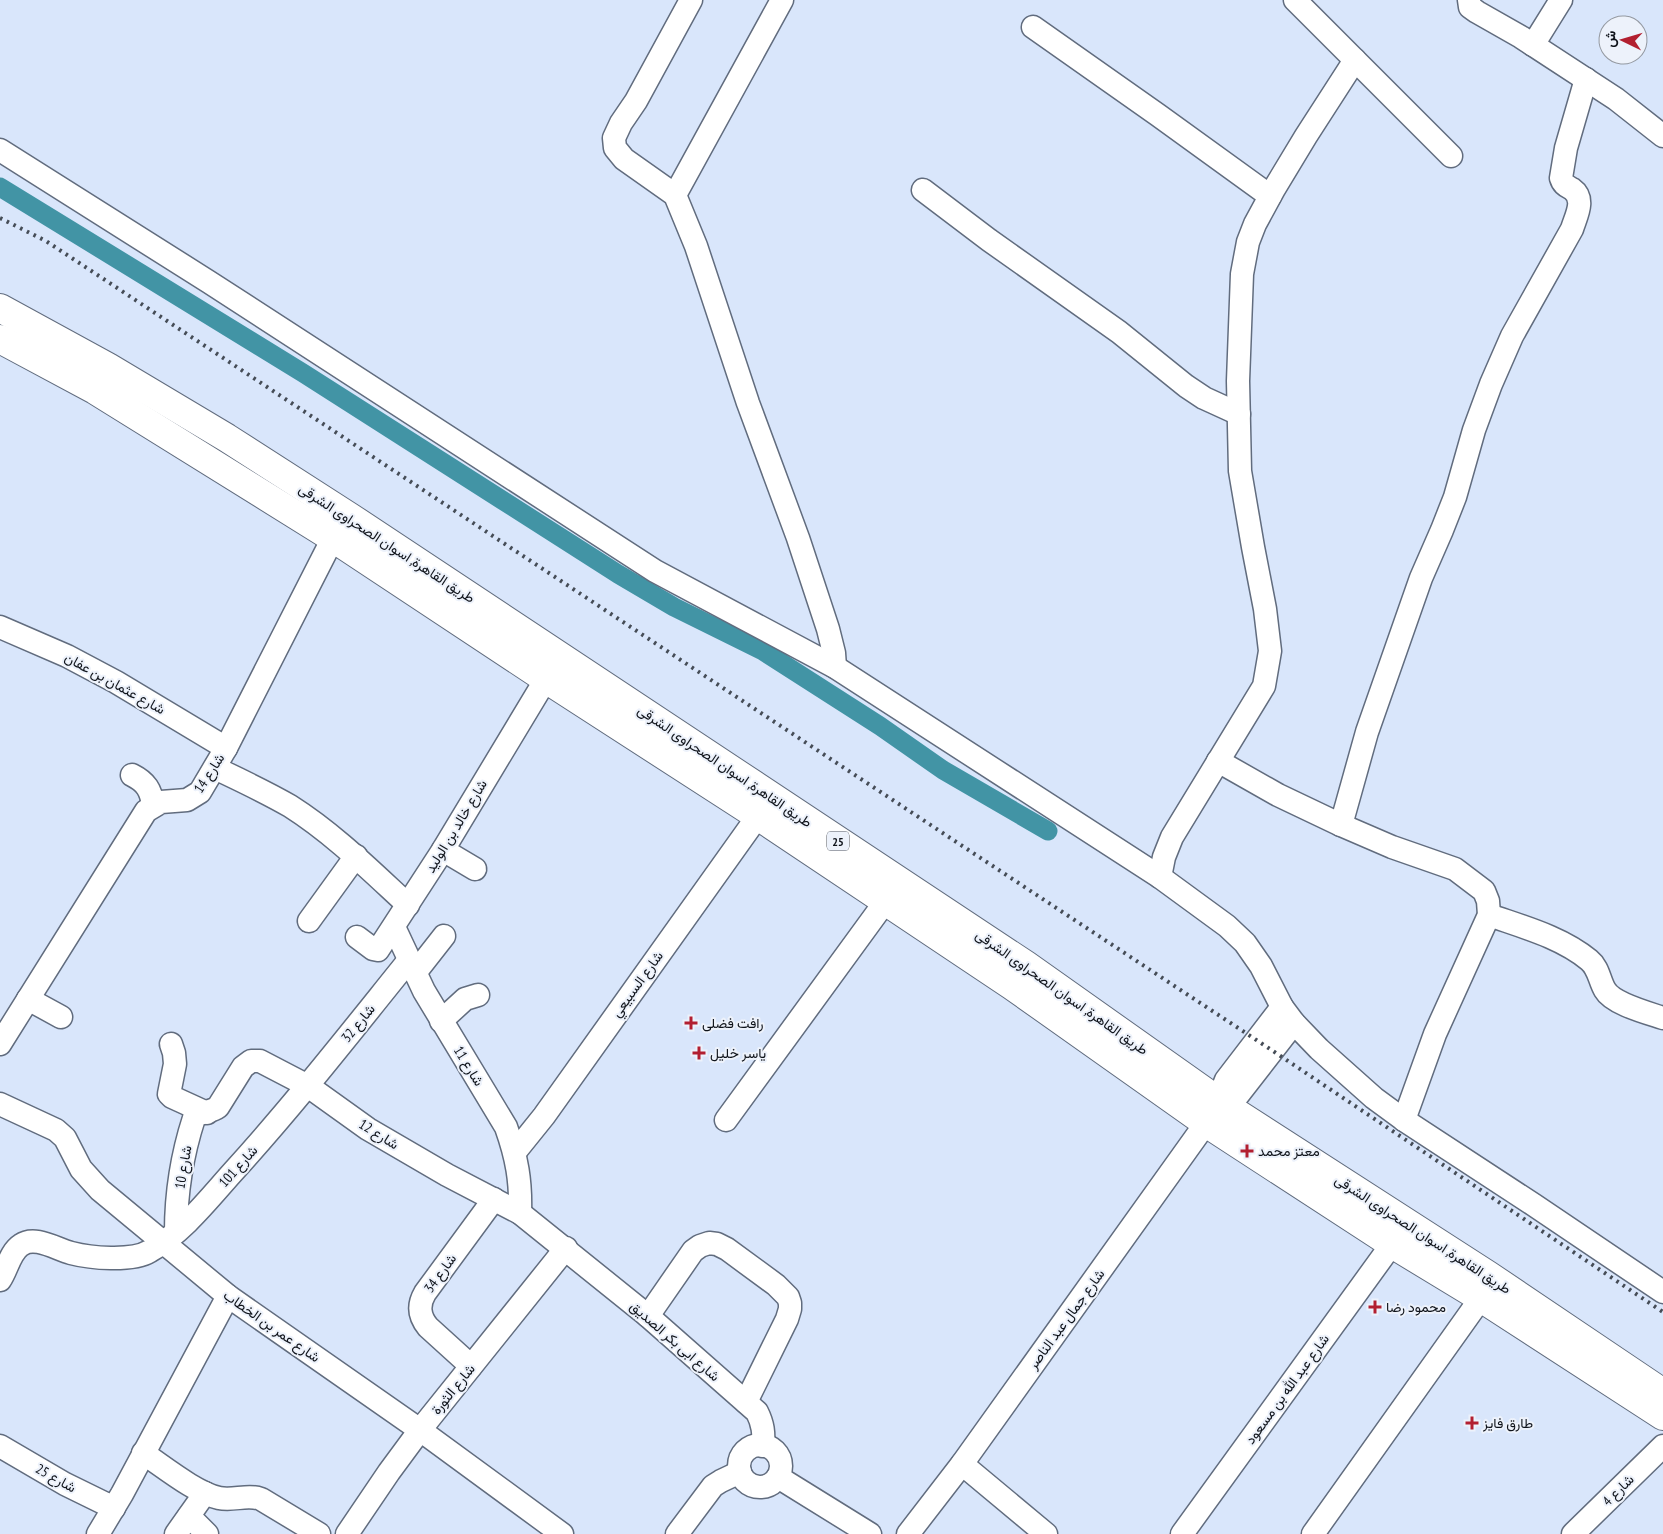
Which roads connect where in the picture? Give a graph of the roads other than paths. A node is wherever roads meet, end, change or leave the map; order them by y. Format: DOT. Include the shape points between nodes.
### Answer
graph roads {
  1 [pos="691,0"];
  2 [pos="782,0"];
  3 [pos="1295,0"];
  4 [pos="1469,0"];
  5 [pos="1561,0"];
  6 [pos="1033,27"];
  7 [pos="1533,45"];
  8 [pos="1355,60"];
  9 [pos="1586,79"];
  10 [pos="1663,136"];
  11 [pos="0,150"];
  12 [pos="1451,156"];
  13 [pos="923,190"];
  14 [pos="675,195"];
  15 [pos="1270,196"];
  16 [pos="0,308"];
  17 [pos="0,339"];
  18 [pos="1239,414"];
  19 [pos="333,538"];
  20 [pos="0,627"];
  21 [pos="835,667"];
  22 [pos="546,679"];
  23 [pos="226,748"];
  24 [pos="1218,761"];
  25 [pos="215,768"];
  26 [pos="132,775"];
  27 [pos="153,805"];
  28 [pos="758,816"];
  29 [pos="1340,825"];
  30 [pos="443,850"];
  31 [pos="356,856"];
  32 [pos="475,869"];
  33 [pos="1160,877"];
  34 [pos="885,902"];
  35 [pos="408,905"];
  36 [pos="1489,915"];
  37 [pos="309,921"];
  38 [pos="394,927"];
  39 [pos="444,936"];
  40 [pos="358,937"];
  41 [pos="412,967"];
  42 [pos="478,995"];
  43 [pos="28,999"];
  44 [pos="1288,1015"];
  45 [pos="60,1018"];
  46 [pos="1663,1018"];
  47 [pos="441,1021"];
  48 [pos="0,1044"];
  49 [pos="170,1044"];
  50 [pos="308,1086"];
  51 [pos="0,1104"];
  52 [pos="207,1112"];
  53 [pos="1214,1113"];
  54 [pos="726,1120"];
  55 [pos="1404,1120"];
  56 [pos="514,1152"];
  57 [pos="494,1199"];
  58 [pos="520,1213"];
  59 [pos="170,1237"];
  60 [pos="1392,1244"];
  61 [pos="566,1248"];
  62 [pos="0,1280"];
  63 [pos="1663,1292"];
  64 [pos="228,1296"];
  65 [pos="1481,1298"];
  66 [pos="648,1316"];
  67 [pos="472,1366"];
  68 [pos="1663,1393"];
  69 [pos="746,1402"];
  70 [pos="1663,1416"];
  71 [pos="420,1430"];
  72 [pos="0,1446"];
  73 [pos="763,1446"];
  74 [pos="1663,1446"];
  75 [pos="143,1453"];
  76 [pos="962,1464"];
  77 [pos="740,1472"];
  78 [pos="778,1477"];
  79 [pos="205,1493"];
  80 [pos="114,1508"];
  81 [pos="183,1525"];
  82 [pos="98,1534"];
  83 [pos="207,1534"];
  84 [pos="319,1534"];
  85 [pos="347,1534"];
  86 [pos="562,1534"];
  87 [pos="677,1534"];
  88 [pos="870,1534"];
  89 [pos="908,1534"];
  90 [pos="1046,1534"];
  91 [pos="1182,1534"];
  92 [pos="1313,1534"];
  93 [pos="1573,1534"];
  1 -- 14 [label="street" via="621,123 614,142 624,159"];
  2 -- 14 [label="street"];
  3 -- 8 [label="street"];
  4 -- 7 [label="street" via="1470,7 1477,12"];
  5 -- 7 [label="street"];
  6 -- 15 [label="street"];
  7 -- 9 [label="street"];
  8 -- 12 [label="street"];
  8 -- 15 [label="street"];
  9 -- 10 [label="street"];
  9 -- 29 [label="street" via="1561,178 1562,183 1579,198 1578,212 1572,229 1512,336 1491,384 1455,496 1421,578 1367,732"];
  11 -- 21 [label="street" via="210,282 655,571"];
  13 -- 18 [label="street" via="1119,332 1186,386"];
  14 -- 21 [label="street" via="696,246 748,403 798,538 828,629"];
  15 -- 18 [label="street" via="1255,224 1244,261"];
  16 -- 53 [label="highway, طريق القاهرة, اسوان الصحراوى الشرقى / 25" via="227,438 1026,965"];
  17 -- 19 [label="highway, طريق القاهرة, اسوان الصحراوى الشرقى / 25" via="95,390"];
  18 -- 24 [label="street" via="1240,471 1270,651 1264,686"];
  19 -- 22 [label="highway, طريق القاهرة, اسوان الصحراوى الشرقى / 25"];
  19 -- 23 [label="street, شارع 14"];
  20 -- 23 [label="street, شارع عثمان بن عفان" via="67,656 116,682"];
  21 -- 33 [label="street"];
  22 -- 28 [label="highway, طريق القاهرة, اسوان الصحراوى الشرقى / 25"];
  22 -- 30 [label="street, شارع خالد بن الوليد"];
  23 -- 25 [label="street, شارع 14"];
  24 -- 29 [label="street"];
  24 -- 33 [label="street" via="1172,837"];
  25 -- 27 [label="street, شارع 14" via="194,797"];
  25 -- 31 [label="street" via="289,806"];
  26 -- 27 [label="street" via="148,786"];
  27 -- 43 [label="street" via="140,818"];
  28 -- 34 [label="highway, طريق القاهرة, اسوان الصحراوى الشرقى / 25"];
  28 -- 56 [label="street, شارع السبيعي" via="544,1116"];
  29 -- 36 [label="street" via="1455,869 1484,891"];
  30 -- 32 [label="street"];
  30 -- 35 [label="street, شارع خالد بن الوليد"];
  31 -- 35 [label="street"];
  31 -- 37 [label="street"];
  33 -- 44 [label="street" via="1245,943"];
  34 -- 53 [label="highway, طريق القاهرة, اسوان الصحراوى الشرقى / 25"];
  34 -- 54 [label="street"];
  35 -- 38 [label="street, شارع خالد بن الوليد"];
  36 -- 46 [label="street" via="1569,946 1592,962 1605,990 1613,998"];
  36 -- 55 [label="street" via="1436,1034"];
  38 -- 40 [label="street, شارع خالد بن الوليد" via="375,951"];
  38 -- 41 [label="street, شارع 11"];
  39 -- 41 [label="street, شارع 32"];
  41 -- 47 [label="street, شارع 11"];
  41 -- 50 [label="street, شارع 32"];
  42 -- 47 [label="street" via="465,999"];
  43 -- 45 [label="street"];
  43 -- 48 [label="street"];
  44 -- 53 [label="street, شارع جمال عبد الناصر" via="1226,1080"];
  44 -- 55 [label="street" via="1346,1074"];
  47 -- 56 [label="street, شارع 11" via="506,1127"];
  49 -- 52 [label="street" via="175,1064 169,1094"];
  50 -- 52 [label="street, شارع 12" via="260,1061 251,1061 243,1066 218,1107"];
  50 -- 57 [label="street, شارع 12" via="368,1129"];
  50 -- 59 [label="street, شارع 101" via="249,1155"];
  51 -- 59 [label="street, شارع عمر بن الخطاب" via="56,1130 68,1143 81,1169 100,1190"];
  52 -- 59 [label="street, شارع 10" via="194,1118 187,1141"];
  53 -- 60 [label="highway, طريق القاهرة, اسوان الصحراوى الشرقى / 25"];
  53 -- 68 [label="highway, طريق القاهرة, اسوان الصحراوى الشرقى / 25" via="1488,1275"];
  53 -- 76 [label="street, شارع جمال عبد الناصر"];
  55 -- 63 [label="street"];
  56 -- 58 [label="street, شارع 11" via="519,1172"];
  57 -- 58 [label="street, شارع 12"];
  57 -- 67 [label="street, شارع 34" via="425,1293 420,1307 423,1322 428,1328"];
  58 -- 61 [label="street, شارع 12"];
  59 -- 62 [label="street, شارع 101" via="148,1253 114,1257 72,1253 27,1241 17,1247"];
  59 -- 64 [label="street, شارع عمر بن الخطاب"];
  60 -- 65 [label="highway, طريق القاهرة, اسوان الصحراوى الشرقى / 25"];
  60 -- 91 [label="street, شارع عبد الله بن مسعود"];
  61 -- 66 [label="street, شارع ابى بكر الصديق"];
  61 -- 67 [label="street, شارع الثورة"];
  64 -- 71 [label="street, شارع عمر بن الخطاب"];
  64 -- 75 [label="street"];
  65 -- 70 [label="highway, طريق القاهرة, اسوان الصحراوى الشرقى / 25"];
  65 -- 92 [label="street"];
  66 -- 69 [label="street, شارع ابى بكر الصديق"];
  66 -- 69 [label="street" via="693,1251 709,1243 717,1244 776,1285 788,1297 790,1309"];
  67 -- 71 [label="street, شارع الثورة"];
  69 -- 73 [label="street, شارع ابى بكر الصديق" via="757,1412 762,1423"];
  71 -- 85 [label="street, شارع الثورة"];
  71 -- 86 [label="street, شارع عمر بن الخطاب"];
  72 -- 80 [label="street, شارع 25"];
  73 -- 77 [label="street" via="744,1452"];
  73 -- 78 [label="street" via="779,1457"];
  74 -- 93 [label="street, شارع 4"];
  75 -- 79 [label="street"];
  75 -- 80 [label="street"];
  76 -- 89 [label="street, شارع جمال عبد الناصر"];
  76 -- 90 [label="street"];
  77 -- 78 [label="street" via="748,1483 761,1487"];
  77 -- 87 [label="street" via="713,1486"];
  78 -- 88 [label="street"];
  79 -- 81 [label="street"];
  79 -- 84 [label="street" via="222,1498 261,1498"];
  80 -- 82 [label="street"];
  81 -- 83 [label="street"];
}
